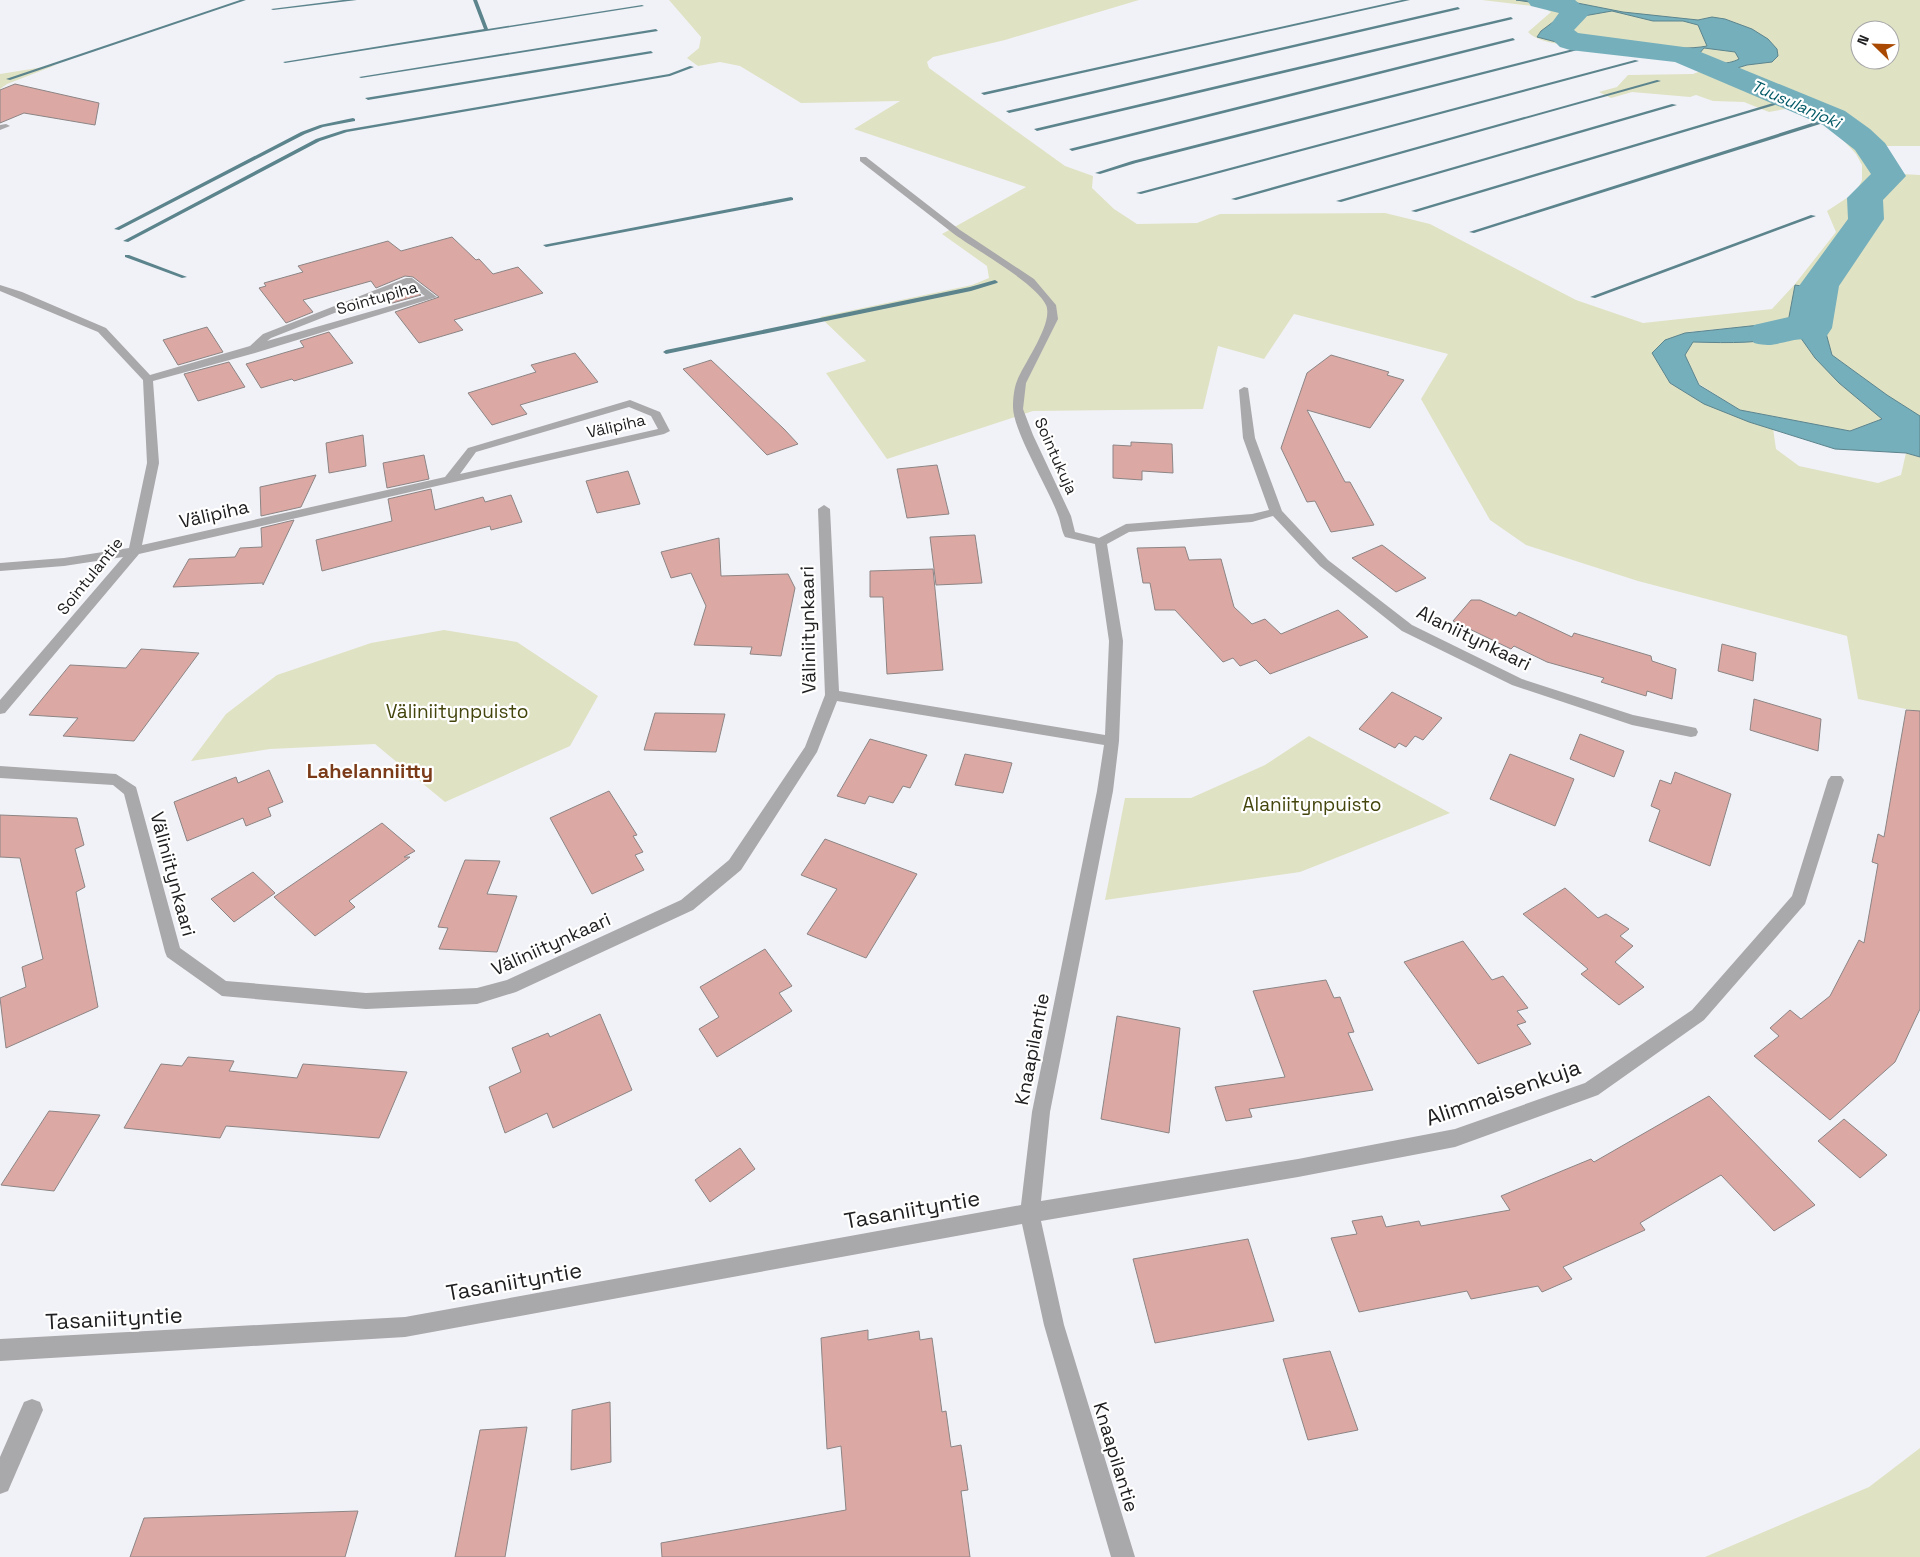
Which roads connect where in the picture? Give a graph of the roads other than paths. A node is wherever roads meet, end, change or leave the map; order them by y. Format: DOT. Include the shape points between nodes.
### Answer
graph roads {
  1 [pos="863,159"];
  2 [pos="0,288"];
  3 [pos="251,350"];
  4 [pos="148,378"];
  5 [pos="1244,390"];
  6 [pos="448,481"];
  7 [pos="824,509"];
  8 [pos="1276,512"];
  9 [pos="1101,542"];
  10 [pos="135,551"];
  11 [pos="0,567"];
  12 [pos="832,695"];
  13 [pos="0,708"];
  14 [pos="1691,732"];
  15 [pos="1112,741"];
  16 [pos="0,772"];
  17 [pos="1836,780"];
  18 [pos="1030,1214"];
  19 [pos="0,1350"];
  20 [pos="32,1410"];
  21 [pos="0,1482"];
  22 [pos="1123,1557"];
  1 -- 9 [label="street, Sointukuja" via="957,232 1031,281 1051,305 1053,319 1021,383 1018,409 1065,516 1069,534"];
  2 -- 4 [label="street" via="102,330"];
  3 -- 3 [label="street, Sointupiha" via="298,337 432,297 409,280 267,336"];
  3 -- 4 [label="street, Sointupiha"];
  4 -- 10 [label="street, Sointulantie" via="153,464"];
  5 -- 8 [label="street, Alaniitynkaari" via="1249,438"];
  6 -- 6 [label="street, Välipiha" via="564,455 664,431 656,414 630,403 472,450"];
  6 -- 10 [label="street, Välipiha"];
  7 -- 12 [label="street, Väliniitynkaari"];
  8 -- 9 [label="street" via="1252,518 1126,528"];
  8 -- 14 [label="street, Alaniitynkaari" via="1324,563 1408,628 1517,682 1632,720"];
  9 -- 15 [label="street, Knaapilantie" via="1116,641"];
  10 -- 11 [label="street, Välipiha" via="64,562"];
  10 -- 13 [label="street, Sointulantie"];
  12 -- 15 [label="street"];
  12 -- 16 [label="street, Väliniitynkaari" via="812,748 735,865 687,904 510,987 477,996 366,1001 222,988 173,952 131,791 116,780"];
  15 -- 18 [label="street, Knaapilantie" via="1105,791 1041,1112"];
  17 -- 18 [label="street, Alimmaisenkuja" via="1799,899 1698,1015 1592,1089 1455,1138"];
  18 -- 19 [label="street, Tasaniityntie" via="405,1327"];
  18 -- 22 [label="street, Knaapilantie" via="1054,1325"];
  20 -- 21 [label="street"];
}
